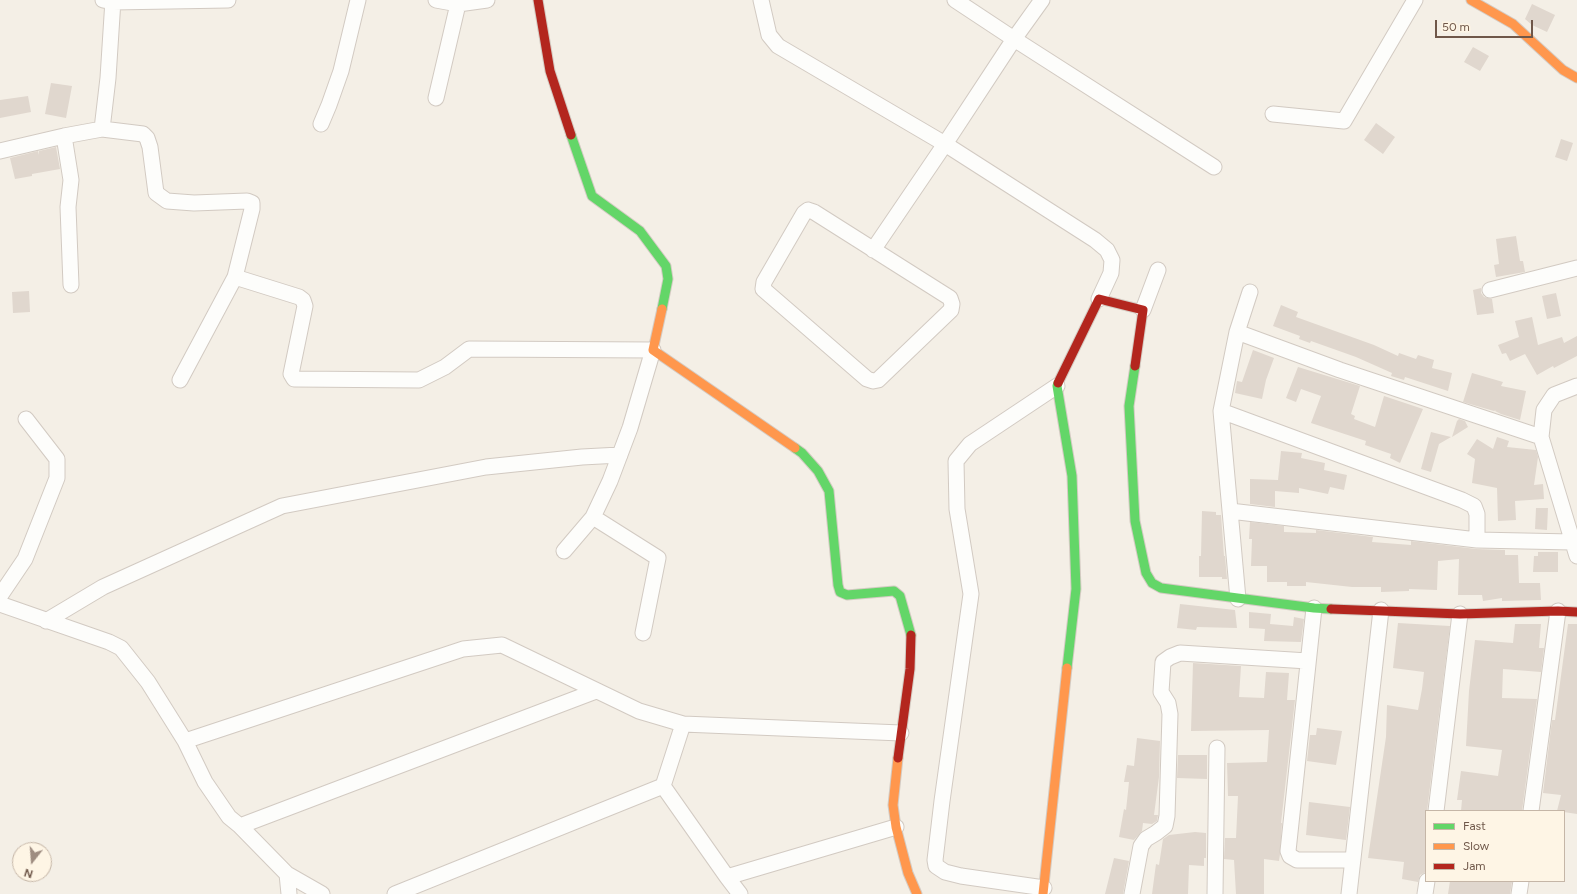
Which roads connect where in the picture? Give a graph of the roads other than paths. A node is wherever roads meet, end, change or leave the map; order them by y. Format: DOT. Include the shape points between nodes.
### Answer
graph roads {
  1 [pos="228,0"];
  2 [pos="358,0"];
  3 [pos="436,0"];
  4 [pos="487,0"];
  5 [pos="538,0"];
  6 [pos="761,0"];
  7 [pos="955,0"];
  8 [pos="1042,0"];
  9 [pos="1414,0"];
  10 [pos="1471,0"];
  11 [pos="110,1"];
  12 [pos="458,4"];
  13 [pos="1014,39"];
  14 [pos="1577,78"];
  15 [pos="436,98"];
  16 [pos="1272,114"];
  17 [pos="320,124"];
  18 [pos="102,129"];
  19 [pos="64,136"];
  20 [pos="945,144"];
  21 [pos="0,151"];
  22 [pos="1214,168"];
  23 [pos="873,250"];
  24 [pos="1577,268"];
  25 [pos="1158,270"];
  26 [pos="236,277"];
  27 [pos="71,285"];
  28 [pos="1490,290"];
  29 [pos="1250,292"];
  30 [pos="1100,299"];
  31 [pos="1143,310"];
  32 [pos="1237,332"];
  33 [pos="652,350"];
  34 [pos="180,380"];
  35 [pos="1057,386"];
  36 [pos="1577,386"];
  37 [pos="1222,412"];
  38 [pos="26,419"];
  39 [pos="1541,437"];
  40 [pos="620,455"];
  41 [pos="1230,511"];
  42 [pos="593,517"];
  43 [pos="1477,540"];
  44 [pos="1572,542"];
  45 [pos="564,551"];
  46 [pos="1577,556"];
  47 [pos="0,596"];
  48 [pos="1238,599"];
  49 [pos="0,604"];
  50 [pos="1314,608"];
  51 [pos="1381,610"];
  52 [pos="1558,611"];
  53 [pos="1577,612"];
  54 [pos="1460,614"];
  55 [pos="46,621"];
  56 [pos="643,633"];
  57 [pos="1308,661"];
  58 [pos="596,691"];
  59 [pos="683,724"];
  60 [pos="901,733"];
  61 [pos="185,741"];
  62 [pos="1217,748"];
  63 [pos="663,786"];
  64 [pos="1436,810"];
  65 [pos="1531,810"];
  66 [pos="240,826"];
  67 [pos="896,827"];
  68 [pos="1353,860"];
  69 [pos="287,874"];
  70 [pos="727,877"];
  71 [pos="1427,882"];
  72 [pos="1521,882"];
  73 [pos="1044,891"];
  74 [pos="289,894"];
  75 [pos="322,894"];
  76 [pos="395,894"];
  77 [pos="740,894"];
  78 [pos="917,894"];
  79 [pos="1132,894"];
  80 [pos="1215,894"];
  81 [pos="1349,894"];
  82 [pos="1425,894"];
  83 [pos="1519,894"];
  1 -- 11 [label="street"];
  2 -- 17 [label="street" via="341,71"];
  3 -- 12 [label="street"];
  4 -- 12 [label="street"];
  5 -- 33 [label="street" via="550,71 592,196 640,231 666,266 668,279"];
  6 -- 20 [label="street" via="769,35 778,46"];
  7 -- 13 [label="street"];
  8 -- 13 [label="street"];
  9 -- 16 [label="street" via="1344,121"];
  10 -- 14 [label="street" via="1512,24 1562,70"];
  11 -- 18 [label="street" via="108,78"];
  12 -- 15 [label="street"];
  13 -- 20 [label="street"];
  13 -- 22 [label="street"];
  18 -- 19 [label="street"];
  18 -- 26 [label="street" via="143,134 147,138 156,194 167,201 252,203"];
  19 -- 21 [label="street"];
  19 -- 27 [label="street" via="71,180 68,207"];
  20 -- 23 [label="street"];
  20 -- 30 [label="street" via="1107,250 1112,260 1111,273"];
  23 -- 23 [label="street" via="950,298 952,304 951,310 878,380 873,381 867,379 763,288 764,282 808,210"];
  24 -- 28 [label="street"];
  25 -- 31 [label="street"];
  26 -- 33 [label="street" via="303,300 305,306 292,374 294,379 419,380 445,367 469,349"];
  26 -- 34 [label="street"];
  29 -- 32 [label="street"];
  30 -- 31 [label="street"];
  30 -- 35 [label="street"];
  31 -- 48 [label="street" via="1129,406 1135,521 1146,573 1152,583 1161,588"];
  32 -- 37 [label="street"];
  32 -- 39 [label="street" via="1340,370"];
  33 -- 40 [label="street"];
  33 -- 60 [label="street" via="802,453 818,471 829,491 840,592 846,594 894,591 900,596 911,637 910,669"];
  35 -- 73 [label="street" via="1072,476 1076,589"];
  35 -- 73 [label="street" via="970,444 956,461 957,509 971,594 935,860 936,866 945,872"];
  36 -- 39 [label="street" via="1554,395 1544,410"];
  37 -- 41 [label="street"];
  37 -- 43 [label="street" via="1474,506 1477,514"];
  38 -- 47 [label="street" via="57,459 57,478 25,559"];
  39 -- 44 [label="street"];
  40 -- 42 [label="street"];
  40 -- 55 [label="street" via="486,467 282,506 103,587"];
  41 -- 43 [label="street"];
  41 -- 48 [label="street"];
  42 -- 45 [label="street"];
  42 -- 56 [label="street" via="658,558"];
  43 -- 44 [label="street"];
  44 -- 46 [label="street"];
  48 -- 50 [label="street"];
  49 -- 55 [label="street"];
  50 -- 51 [label="street"];
  50 -- 57 [label="street"];
  51 -- 54 [label="street"];
  51 -- 68 [label="street"];
  52 -- 53 [label="street"];
  52 -- 54 [label="street"];
  52 -- 65 [label="street"];
  54 -- 64 [label="street"];
  55 -- 61 [label="street" via="121,648 148,682"];
  57 -- 68 [label="street" via="1288,852 1296,860"];
  57 -- 79 [label="street" via="1180,653 1163,662 1161,692 1168,703 1170,714 1167,816 1165,826 1146,839 1141,846"];
  58 -- 59 [label="street" via="639,711"];
  58 -- 61 [label="street" via="502,646 463,649"];
  58 -- 66 [label="street"];
  59 -- 60 [label="street"];
  59 -- 63 [label="street"];
  60 -- 67 [label="street" via="893,805"];
  61 -- 66 [label="street" via="205,782 229,817"];
  62 -- 80 [label="street"];
  63 -- 70 [label="street"];
  63 -- 76 [label="street"];
  66 -- 69 [label="street"];
  67 -- 70 [label="street"];
  67 -- 78 [label="street" via="908,873"];
  68 -- 81 [label="street"];
  69 -- 74 [label="street"];
  69 -- 75 [label="street"];
  70 -- 77 [label="street"];
  71 -- 82 [label="street"];
  72 -- 83 [label="street"];
}
